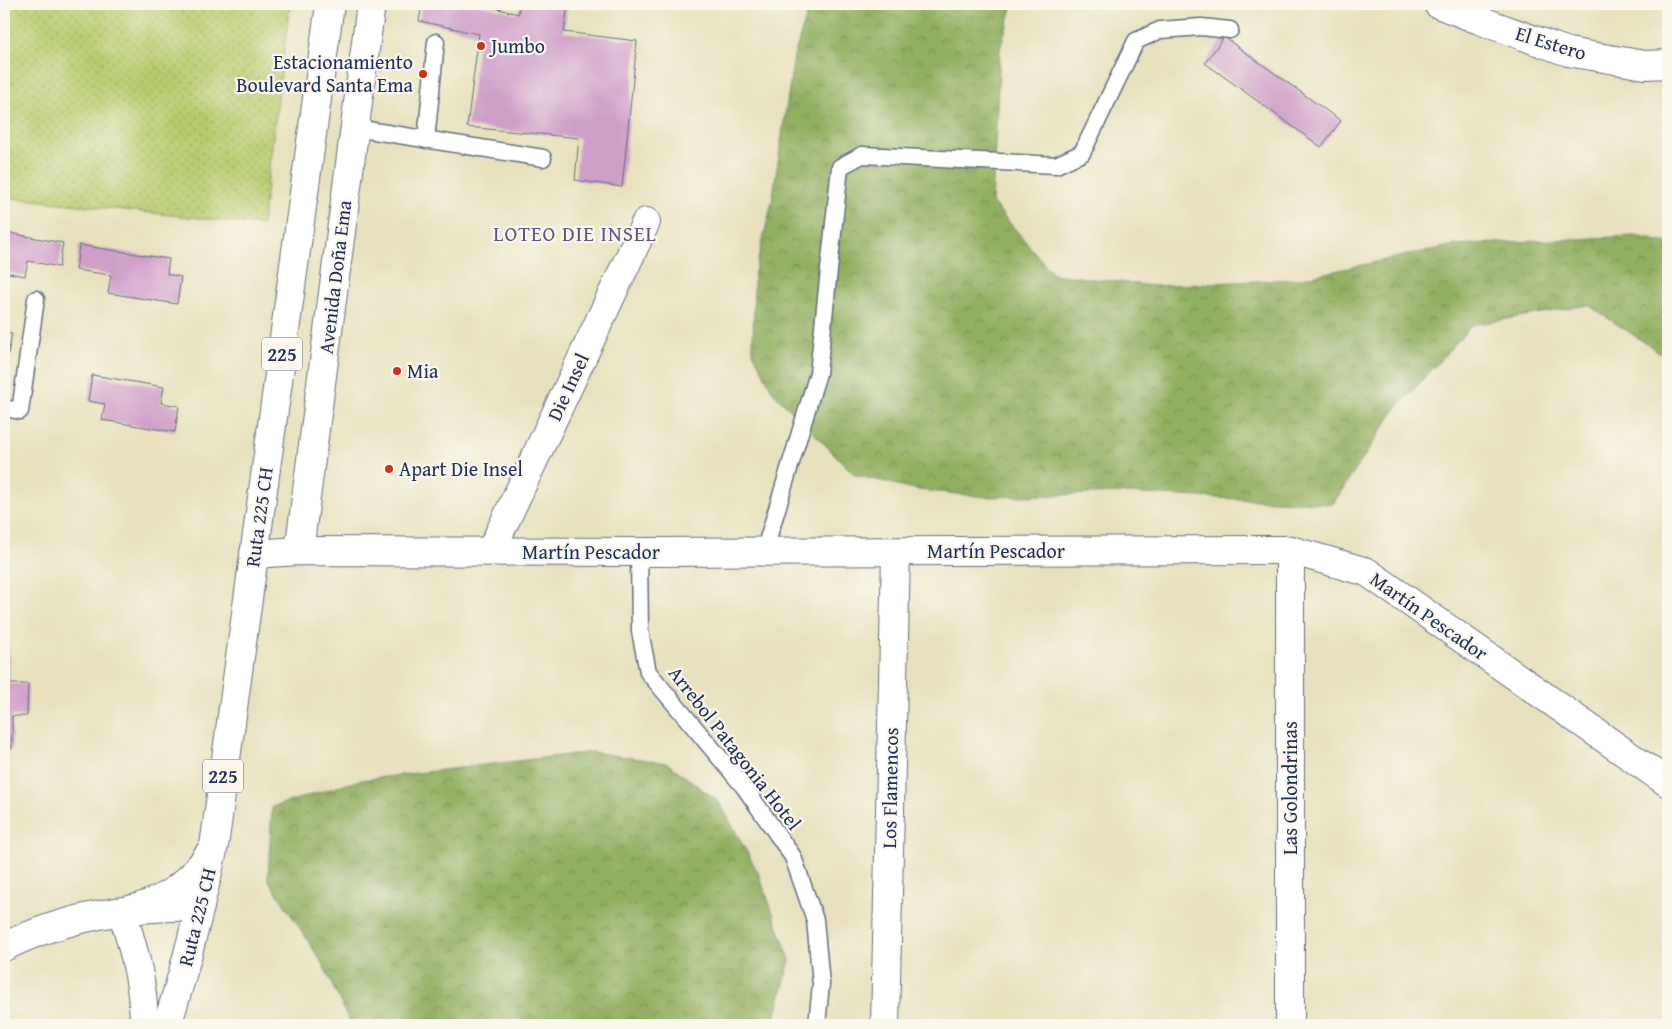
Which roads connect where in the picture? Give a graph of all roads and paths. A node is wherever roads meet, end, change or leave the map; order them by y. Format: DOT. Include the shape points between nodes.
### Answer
graph roads {
  1 [pos="330,4"];
  2 [pos="371,4"];
  3 [pos="501,4"];
  4 [pos="1438,4"];
  5 [pos="500,9"];
  6 [pos="1230,30"];
  7 [pos="436,42"];
  8 [pos="1668,64"];
  9 [pos="355,128"];
  10 [pos="426,140"];
  11 [pos="543,158"];
  12 [pos="646,222"];
  13 [pos="36,299"];
  14 [pos="4,408"];
  15 [pos="1290,550"];
  16 [pos="299,551"];
  17 [pos="491,551"];
  18 [pos="640,552"];
  19 [pos="764,552"];
  20 [pos="896,552"];
  21 [pos="254,554"];
  22 [pos="1668,783"];
  23 [pos="214,846"];
  24 [pos="200,907"];
  25 [pos="122,912"];
  26 [pos="4,947"];
  27 [pos="144,1025"];
  28 [pos="167,1025"];
  29 [pos="817,1025"];
  30 [pos="885,1025"];
  31 [pos="1290,1025"];
  1 -- 21 [label="street, Ruta 225 CH / 225"];
  2 -- 9 [label="street, Avenida Doña Ema"];
  3 -- 5 [label="path"];
  4 -- 8 [label="street, El Estero" via="1568,52 1645,66"];
  6 -- 19 [label="lane" via="1201,27 1160,30 1136,42 1082,153 1056,165 862,154 840,167 818,373"];
  7 -- 10 [label="lane"];
  9 -- 10 [label="lane"];
  9 -- 16 [label="street, Avenida Doña Ema"];
  10 -- 11 [label="lane"];
  12 -- 17 [label="street, Die Insel"];
  13 -- 14 [label="lane" via="20,411"];
  15 -- 20 [label="street, Martín Pescador"];
  15 -- 22 [label="street, Martín Pescador" via="1367,572"];
  15 -- 31 [label="street, Las Golondrinas"];
  16 -- 17 [label="street, Martín Pescador"];
  16 -- 21 [label="street, Martín Pescador"];
  17 -- 18 [label="street, Martín Pescador"];
  18 -- 19 [label="street, Martín Pescador"];
  18 -- 29 [label="lane, Arrebol Patagonia Hotel" via="640,631 648,672 745,788 793,857 815,920 821,984"];
  19 -- 20 [label="street, Martín Pescador"];
  20 -- 30 [label="street, Los Flamencos"];
  21 -- 23 [label="street, Ruta 225 CH / 225"];
  23 -- 24 [label="street, Ruta 225 CH / 225"];
  23 -- 25 [label="street" via="204,862 177,889 160,900"];
  24 -- 25 [label="street" via="165,906"];
  24 -- 28 [label="street, Ruta 225 CH / 225"];
  25 -- 26 [label="street" via="49,929"];
  25 -- 27 [label="street" via="141,980"];
}
